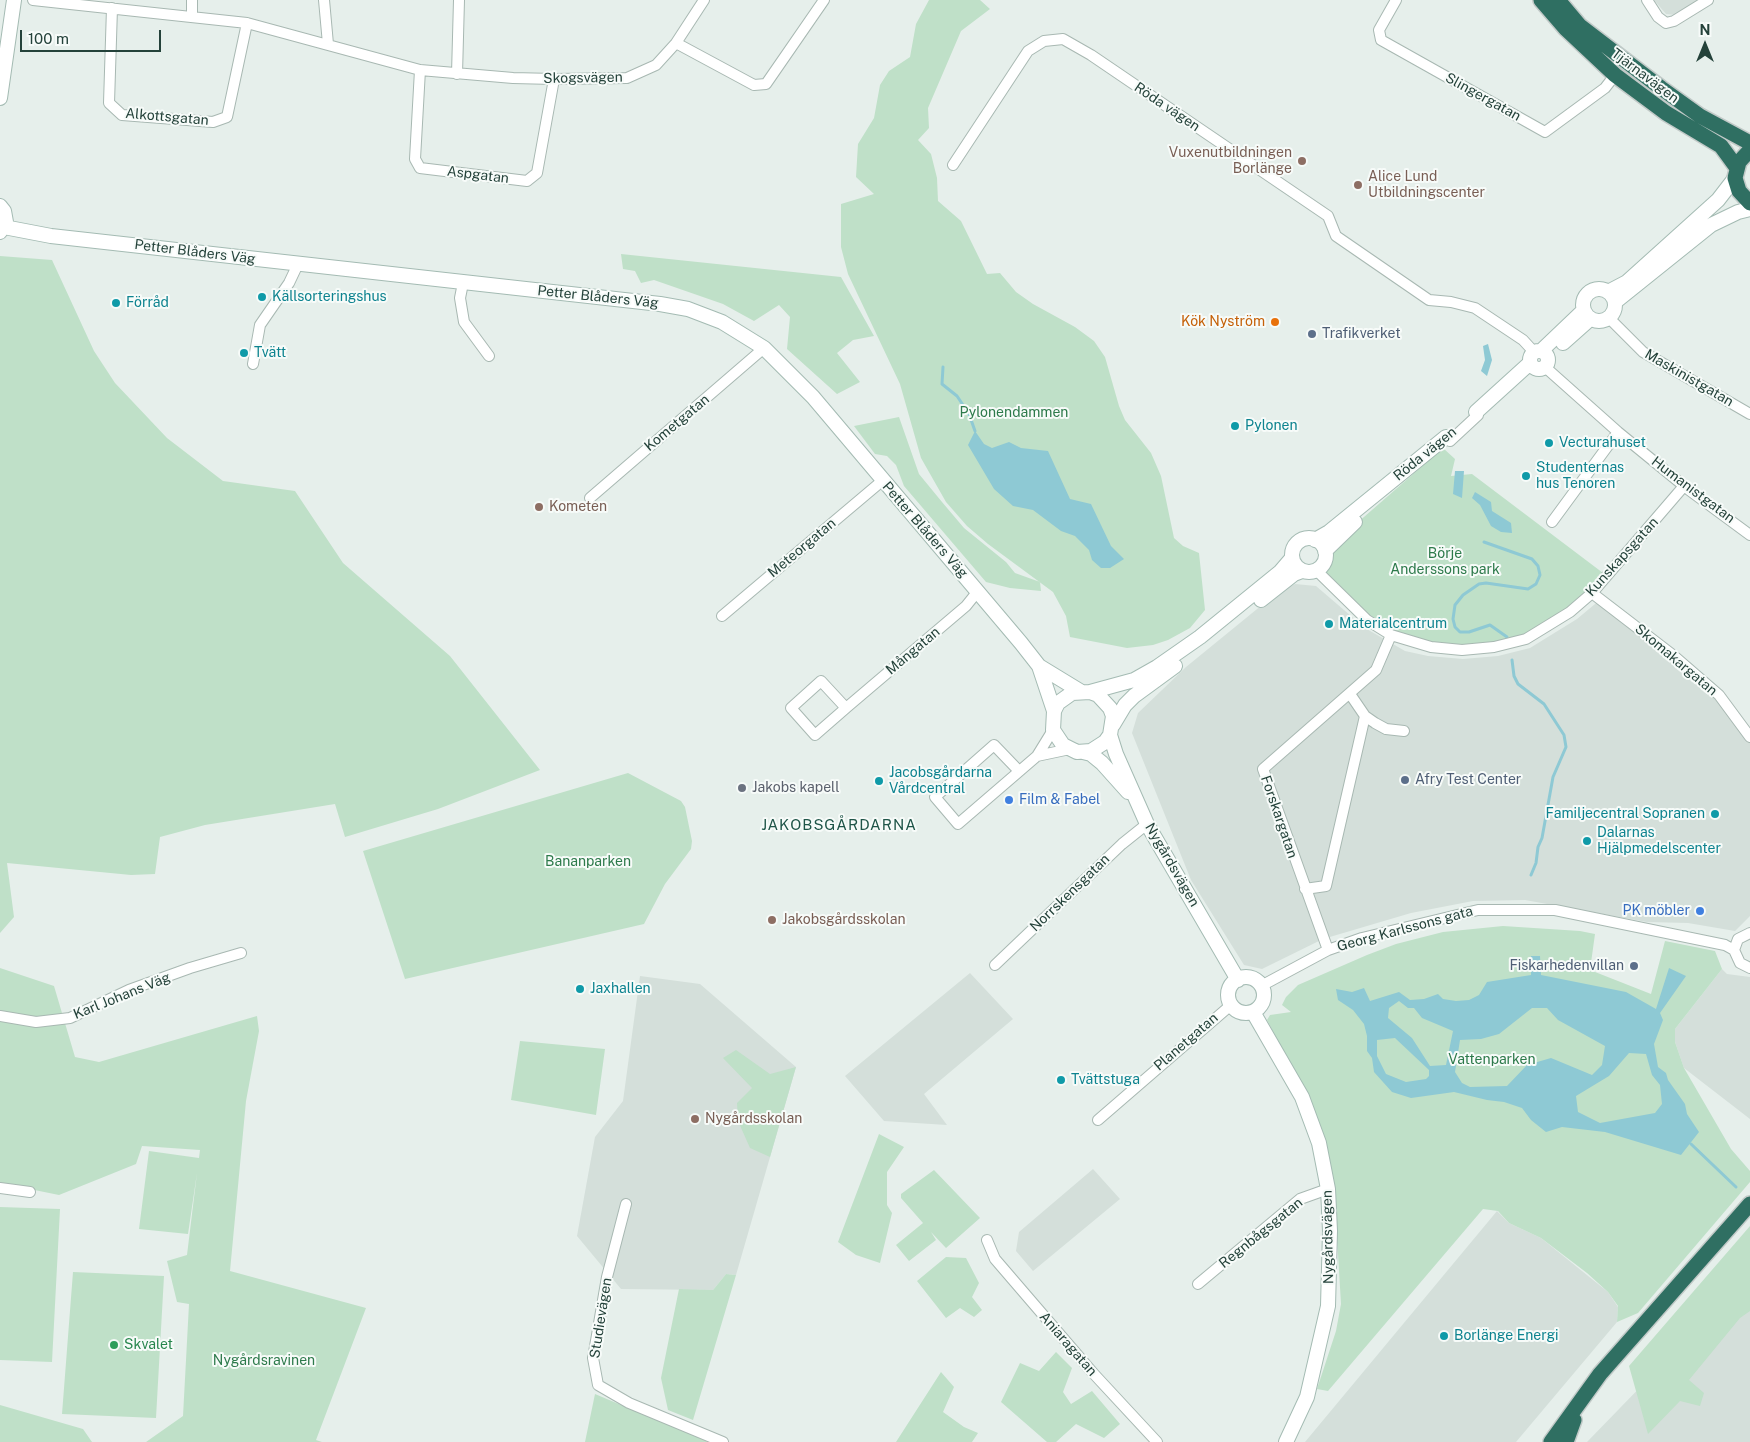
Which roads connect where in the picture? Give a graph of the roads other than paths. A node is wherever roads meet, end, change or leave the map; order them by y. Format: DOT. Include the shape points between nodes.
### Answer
graph roads {
  1 [pos="14,0"];
  2 [pos="33,0"];
  3 [pos="192,0"];
  4 [pos="324,0"];
  5 [pos="459,0"];
  6 [pos="704,0"];
  7 [pos="824,0"];
  8 [pos="1396,0"];
  9 [pos="1541,0"];
  10 [pos="1558,0"];
  11 [pos="1647,0"];
  12 [pos="1708,0"];
  13 [pos="112,8"];
  14 [pos="192,16"];
  15 [pos="247,23"];
  16 [pos="676,43"];
  17 [pos="328,44"];
  18 [pos="420,70"];
  19 [pos="457,74"];
  20 [pos="1614,75"];
  21 [pos="554,79"];
  22 [pos="0,98"];
  23 [pos="1750,143"];
  24 [pos="1750,150"];
  25 [pos="953,165"];
  26 [pos="1736,173"];
  27 [pos="1750,203"];
  28 [pos="0,206"];
  29 [pos="1750,209"];
  30 [pos="2,229"];
  31 [pos="298,264"];
  32 [pos="463,283"];
  33 [pos="1612,297"];
  34 [pos="1587,314"];
  35 [pos="1609,318"];
  36 [pos="764,348"];
  37 [pos="489,356"];
  38 [pos="1539,359"];
  39 [pos="253,364"];
  40 [pos="1477,414"];
  41 [pos="1750,414"];
  42 [pos="1618,432"];
  43 [pos="1448,439"];
  44 [pos="882,481"];
  45 [pos="1684,486"];
  46 [pos="590,498"];
  47 [pos="1552,522"];
  48 [pos="1750,535"];
  49 [pos="1315,540"];
  50 [pos="1325,551"];
  51 [pos="1292,558"];
  52 [pos="1309,571"];
  53 [pos="978,591"];
  54 [pos="1592,593"];
  55 [pos="722,616"];
  56 [pos="1391,635"];
  57 [pos="1039,666"];
  58 [pos="1085,692"];
  59 [pos="1350,694"];
  60 [pos="846,708"];
  61 [pos="1054,711"];
  62 [pos="1365,716"];
  63 [pos="1053,730"];
  64 [pos="1112,730"];
  65 [pos="1404,731"];
  66 [pos="1750,737"];
  67 [pos="1076,751"];
  68 [pos="1037,756"];
  69 [pos="1019,771"];
  70 [pos="1136,802"];
  71 [pos="1147,824"];
  72 [pos="1305,889"];
  73 [pos="1750,934"];
  74 [pos="1328,950"];
  75 [pos="1734,950"];
  76 [pos="241,953"];
  77 [pos="995,965"];
  78 [pos="1750,968"];
  79 [pos="1238,980"];
  80 [pos="1261,986"];
  81 [pos="1231,1005"];
  82 [pos="1253,1012"];
  83 [pos="0,1016"];
  84 [pos="1098,1120"];
  85 [pos="0,1188"];
  86 [pos="1328,1189"];
  87 [pos="30,1192"];
  88 [pos="626,1204"];
  89 [pos="1750,1204"];
  90 [pos="987,1240"];
  91 [pos="1198,1284"];
  92 [pos="1583,1398"];
  93 [pos="723,1442"];
  94 [pos="1157,1442"];
  95 [pos="1286,1442"];
  96 [pos="1551,1442"];
  97 [pos="1566,1442"];
  1 -- 22 [label="street"];
  2 -- 13 [label="street, Skogsvägen"];
  3 -- 14 [label="street"];
  4 -- 17 [label="street"];
  5 -- 19 [label="street"];
  6 -- 16 [label="street, Skogsvägen"];
  7 -- 16 [label="street" via="766,84 754,85"];
  8 -- 20 [label="street, Slingergatan" via="1379,30 1381,40 1546,132 1605,88"];
  9 -- 20 [label="highway, Tjärnavägen"];
  10 -- 23 [label="highway, Tjärnavägen" via="1580,26 1661,88 1700,116"];
  11 -- 12 [label="street" via="1666,23"];
  13 -- 14 [label="street, Skogsvägen"];
  13 -- 15 [label="street, Alkottsgatan" via="109,103 122,115 213,122 227,117"];
  14 -- 15 [label="street, Skogsvägen"];
  15 -- 17 [label="street, Skogsvägen"];
  16 -- 21 [label="street, Skogsvägen" via="656,65 627,78"];
  17 -- 18 [label="street, Skogsvägen"];
  18 -- 19 [label="street, Skogsvägen"];
  18 -- 21 [label="street, Aspgatan" via="415,159 420,168 527,181 537,173"];
  19 -- 21 [label="street, Skogsvägen"];
  20 -- 26 [label="highway, Tjärnavägen" via="1666,113 1721,146"];
  24 -- 26 [label="highway" via="1742,158"];
  25 -- 38 [label="street, Röda vägen" via="1028,51 1044,41 1063,39 1099,60 1328,216 1336,236 1429,300 1474,308 1523,340"];
  26 -- 27 [label="highway, Tjärnavägen" via="1739,191"];
  26 -- 33 [label="street" via="1718,200"];
  28 -- 30 [label="street" via="6,216"];
  29 -- 33 [label="street" via="1711,225"];
  30 -- 31 [label="street, Petter Blåders Väg"];
  31 -- 32 [label="street, Petter Blåders Väg"];
  31 -- 39 [label="street" via="260,325"];
  32 -- 36 [label="street, Petter Blåders Väg" via="688,309 722,322"];
  32 -- 37 [label="street" via="460,298 464,322"];
  33 -- 34 [label="street" via="1599,289 1590,292 1584,300"];
  33 -- 35 [label="street" via="1614,311"];
  34 -- 35 [label="street" via="1600,322"];
  34 -- 38 [label="street, Röda vägen"];
  35 -- 41 [label="street, Maskinistgatan" via="1643,352"];
  36 -- 44 [label="street, Petter Blåders Väg" via="813,397"];
  36 -- 46 [label="street, Kometgatan"];
  38 -- 40 [label="street, Röda vägen"];
  38 -- 42 [label="street, Humanistgatan"];
  40 -- 43 [label="street, Röda vägen"];
  42 -- 45 [label="street, Humanistgatan"];
  42 -- 47 [label="street"];
  43 -- 49 [label="street, Röda vägen"];
  43 -- 50 [label="street, Röda vägen"];
  44 -- 53 [label="street, Petter Blåders Väg"];
  44 -- 55 [label="street, Meteorgatan"];
  45 -- 48 [label="street, Humanistgatan"];
  45 -- 54 [label="street, Kunskapsgatan"];
  49 -- 50 [label="street"];
  49 -- 51 [label="street" via="1298,542"];
  50 -- 52 [label="street" via="1325,561"];
  51 -- 52 [label="street" via="1294,564"];
  51 -- 58 [label="street" via="1258,590 1157,667 1134,680"];
  52 -- 56 [label="street, Kunskapsgatan" via="1367,620"];
  52 -- 64 [label="street" via="1294,574 1190,656 1143,688 1125,705"];
  53 -- 57 [label="street, Petter Blåders Väg"];
  53 -- 60 [label="street, Mångatan" via="966,606"];
  54 -- 56 [label="street, Kunskapsgatan" via="1570,612 1526,639 1494,647 1462,650 1431,647"];
  54 -- 66 [label="street, Skomakargatan" via="1719,695"];
  56 -- 59 [label="street, Forskargatan" via="1376,670"];
  57 -- 58 [label="street, Petter Blåders Väg"];
  57 -- 61 [label="street, Petter Blåders Väg"];
  58 -- 61 [label="street" via="1064,697"];
  58 -- 64 [label="street" via="1098,695 1110,708"];
  59 -- 62 [label="street"];
  59 -- 72 [label="street, Forskargatan" via="1263,769"];
  60 -- 60 [label="street, Mångatan" via="815,736 791,708 821,681"];
  61 -- 63 [label="street"];
  62 -- 65 [label="street" via="1386,729"];
  62 -- 72 [label="street" via="1326,886"];
  63 -- 67 [label="street" via="1062,745"];
  63 -- 68 [label="street"];
  64 -- 67 [label="street" via="1099,748"];
  64 -- 70 [label="street, Nygårdsvägen" via="1116,754"];
  67 -- 68 [label="street"];
  67 -- 70 [label="street, Nygårdsvägen" via="1091,754 1102,763"];
  68 -- 69 [label="street"];
  69 -- 69 [label="street" via="958,824 935,797 994,745"];
  70 -- 71 [label="street, Nygårdsvägen"];
  71 -- 77 [label="street, Norrskensgatan"];
  71 -- 79 [label="street, Nygårdsvägen"];
  72 -- 74 [label="street, Forskargatan"];
  73 -- 75 [label="street" via="1738,939"];
  74 -- 75 [label="street, Georg Karlssons gata" via="1362,938 1478,910 1518,909 1555,910"];
  74 -- 80 [label="street, Georg Karlssons gata"];
  75 -- 78 [label="street" via="1740,963"];
  76 -- 83 [label="street, Karl Johans Väg" via="138,987 70,1018 36,1022"];
  79 -- 80 [label="street" via="1248,978"];
  79 -- 81 [label="street" via="1230,988"];
  80 -- 82 [label="street" via="1263,1000"];
  81 -- 82 [label="street" via="1243,1013"];
  81 -- 84 [label="street, Planetgatan"];
  82 -- 86 [label="street, Nygårdsvägen" via="1302,1096 1319,1143"];
  85 -- 87 [label="street"];
  86 -- 91 [label="street, Regnbågsgatan" via="1300,1199"];
  86 -- 95 [label="street, Nygårdsvägen" via="1328,1306 1307,1397"];
  88 -- 93 [label="street, Studievägen" via="607,1277 592,1358 598,1385 628,1403"];
  89 -- 92 [label="highway" via="1606,1367"];
  90 -- 94 [label="street, Aniaragatan" via="995,1259"];
  92 -- 96 [label="highway"];
  92 -- 97 [label="highway"];
}
